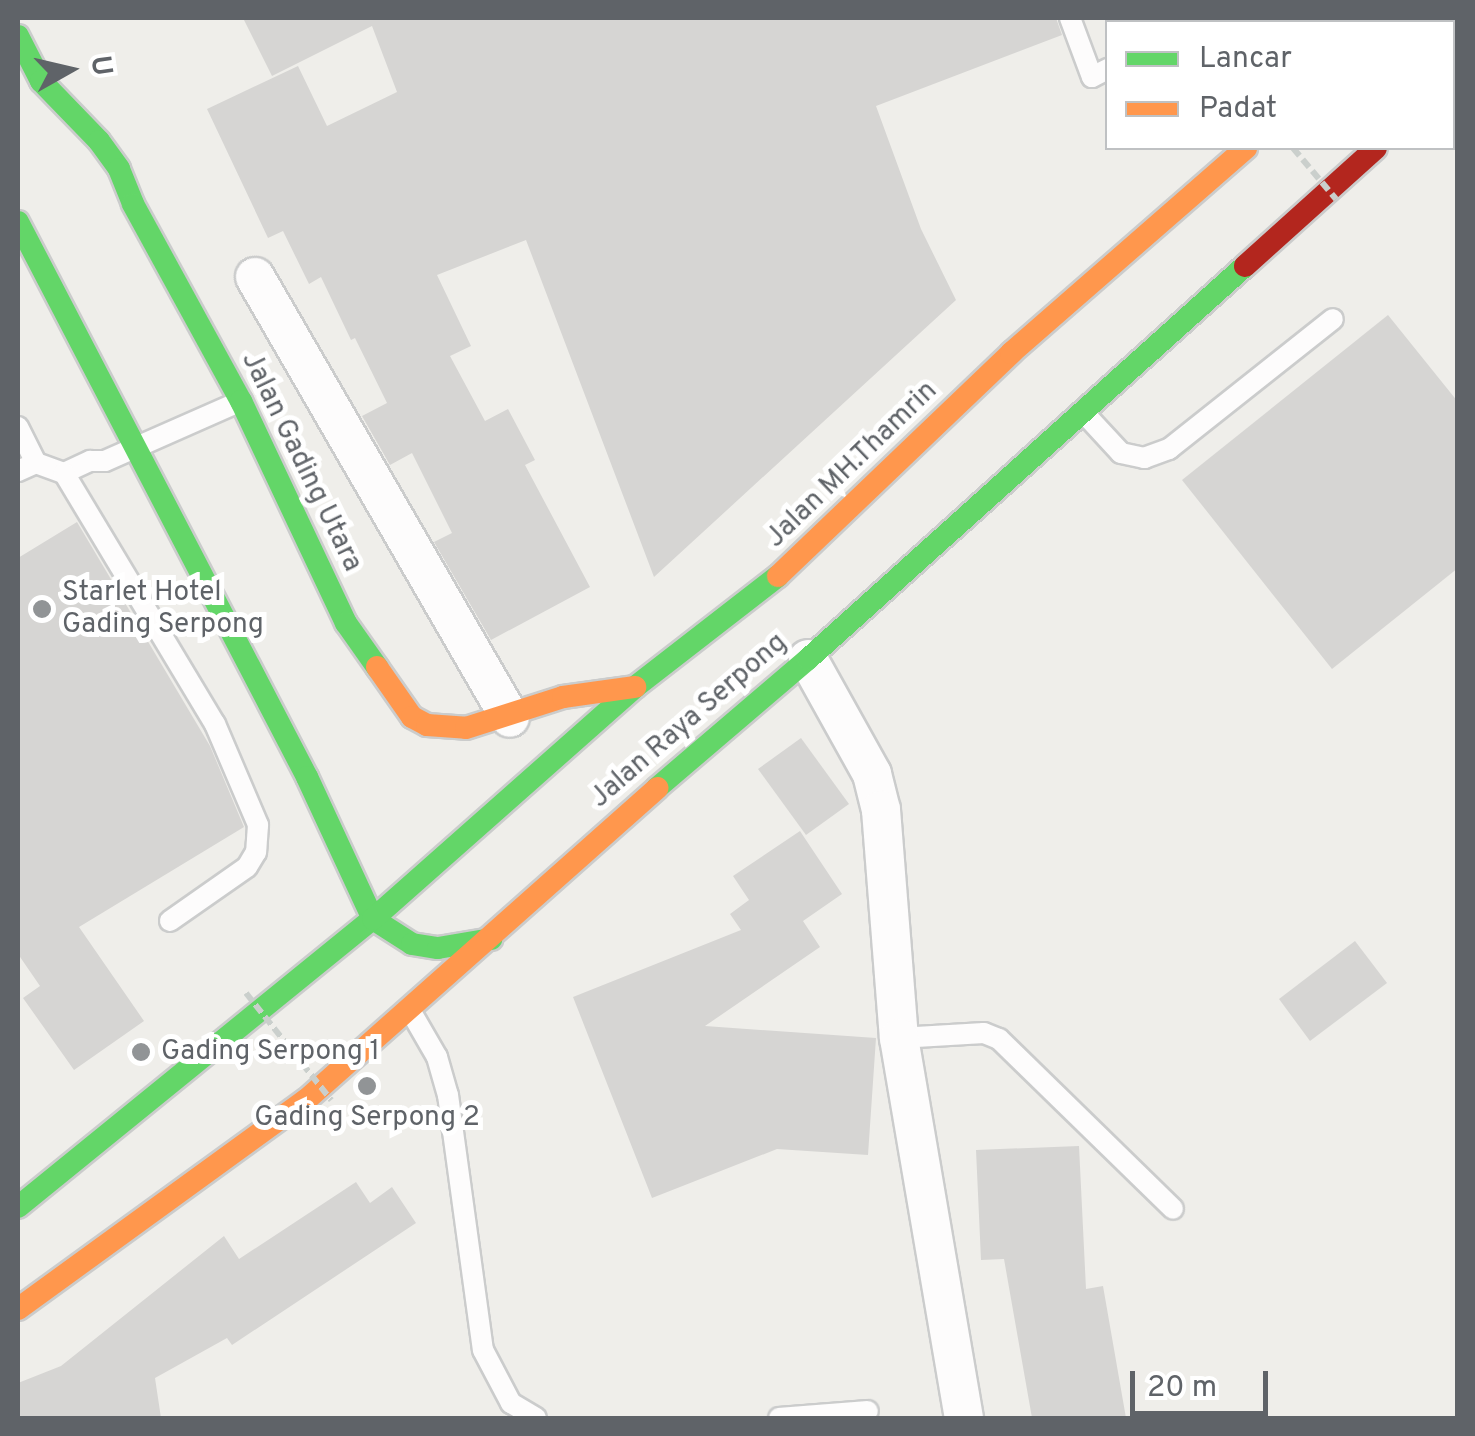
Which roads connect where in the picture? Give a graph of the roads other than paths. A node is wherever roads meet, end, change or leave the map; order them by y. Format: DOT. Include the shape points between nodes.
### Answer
graph roads {
  1 [pos="1070,18"];
  2 [pos="18,36"];
  3 [pos="1105,71"];
  4 [pos="1244,150"];
  5 [pos="1374,150"];
  6 [pos="18,222"];
  7 [pos="254,277"];
  8 [pos="1333,319"];
  9 [pos="241,401"];
  10 [pos="1082,410"];
  11 [pos="18,426"];
  12 [pos="129,438"];
  13 [pos="27,467"];
  14 [pos="64,473"];
  15 [pos="808,659"];
  16 [pos="635,687"];
  17 [pos="510,718"];
  18 [pos="373,919"];
  19 [pos="170,921"];
  20 [pos="491,939"];
  21 [pos="410,1010"];
  22 [pos="899,1038"];
  23 [pos="18,1207"];
  24 [pos="1172,1208"];
  25 [pos="18,1310"];
  26 [pos="868,1410"];
  27 [pos="536,1418"];
  28 [pos="779,1418"];
  29 [pos="964,1418"];
  1 -- 3 [label="lane" via="1092,77"];
  2 -- 9 [label="main road, Jalan Gading Utara" via="40,80 118,169"];
  4 -- 16 [label="main road, Jalan MH.Thamrin" via="1011,353 790,568"];
  5 -- 10 [label="main road, Jalan Raya Serpong"];
  6 -- 12 [label="main road"];
  7 -- 17 [label="street"];
  8 -- 10 [label="lane" via="1156,454 1121,454"];
  9 -- 12 [label="lane"];
  9 -- 17 [label="main road, Jalan Gading Utara" via="346,623 402,706 426,726 466,728"];
  10 -- 15 [label="main road, Jalan Raya Serpong"];
  11 -- 13 [label="lane"];
  12 -- 14 [label="lane" via="105,462"];
  12 -- 18 [label="main road" via="308,777"];
  13 -- 14 [label="lane"];
  14 -- 19 [label="lane" via="215,724 258,824 256,852 247,867"];
  15 -- 20 [label="main road, Jalan Raya Serpong" via="566,866"];
  15 -- 22 [label="street" via="872,774 881,810"];
  16 -- 17 [label="main road, Jalan Gading Utara" via="562,697"];
  16 -- 18 [label="main road, Jalan MH.Thamrin"];
  18 -- 20 [label="main road" via="412,944 438,948"];
  18 -- 23 [label="main road"];
  20 -- 21 [label="main road, Jalan Raya Serpong"];
  21 -- 25 [label="main road, Jalan Raya Serpong" via="290,1112"];
  21 -- 27 [label="lane" via="437,1057 448,1095 483,1350 511,1403"];
  22 -- 24 [label="lane" via="984,1033 999,1039"];
  22 -- 29 [label="street"];
  26 -- 28 [label="lane"];
}
